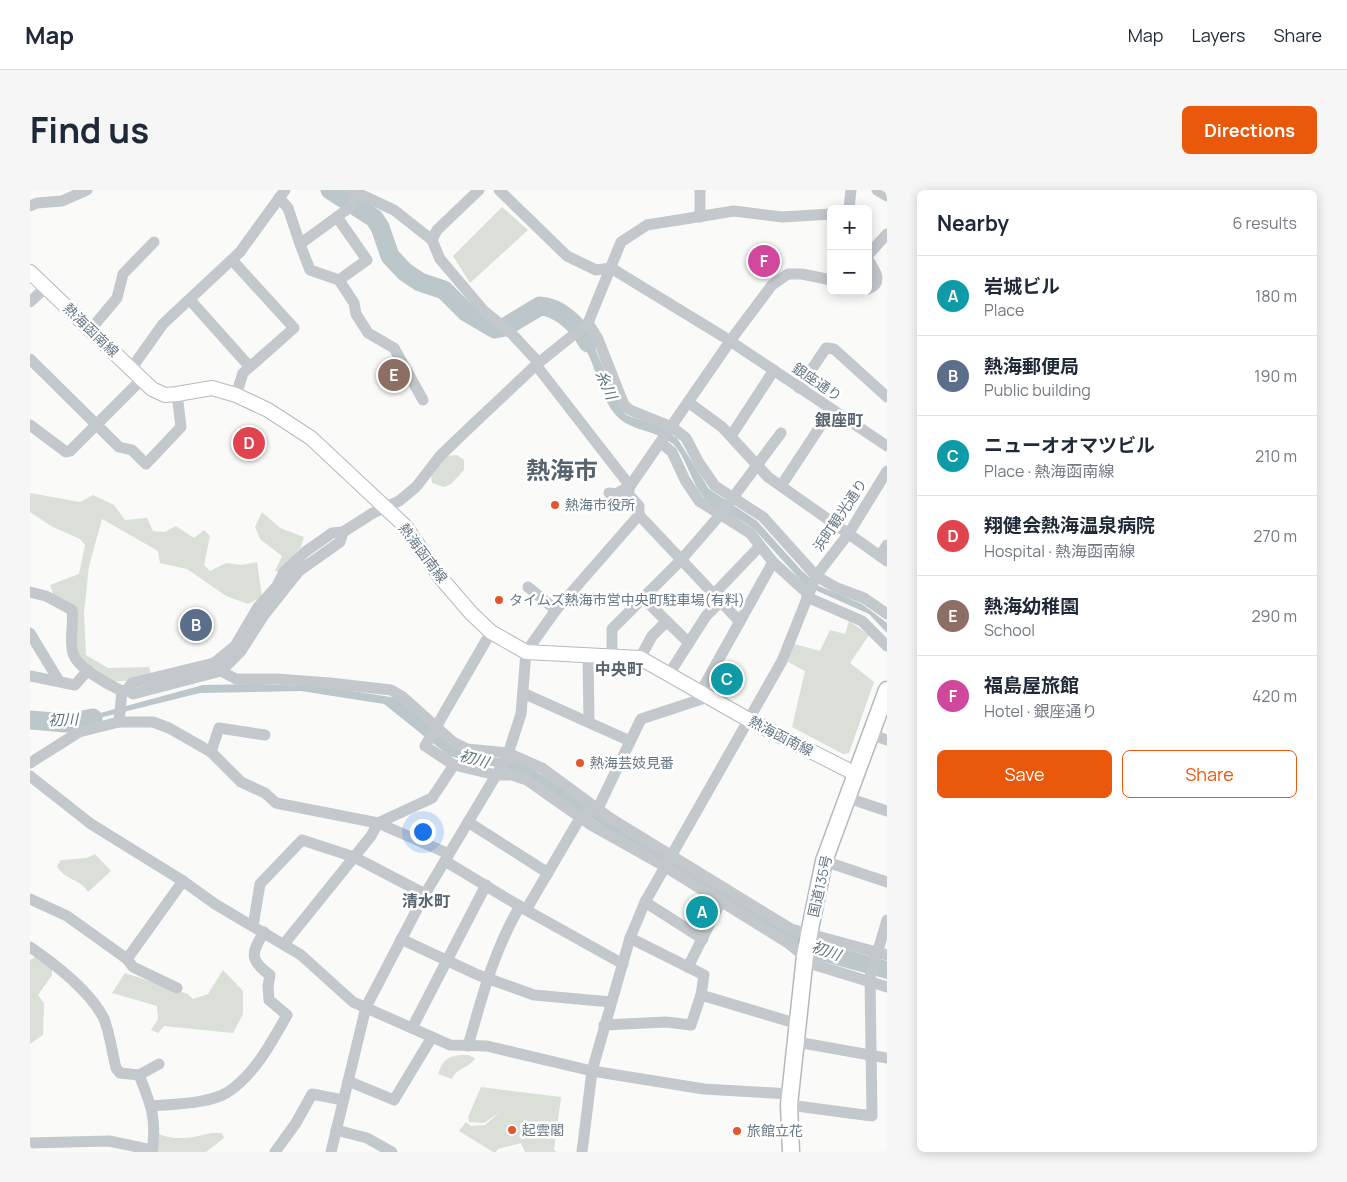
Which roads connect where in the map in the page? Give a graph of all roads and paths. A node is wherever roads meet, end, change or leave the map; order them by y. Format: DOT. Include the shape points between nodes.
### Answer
graph roads {
  1 [pos="87,190"];
  2 [pos="479,190"];
  3 [pos="499,190"];
  4 [pos="700,190"];
  5 [pos="851,190"];
  6 [pos="877,190"];
  7 [pos="354,192"];
  8 [pos="282,194"];
  9 [pos="887,196"];
  10 [pos="849,205"];
  11 [pos="30,206"];
  12 [pos="827,214"];
  13 [pos="338,217"];
  14 [pos="700,217"];
  15 [pos="887,234"];
  16 [pos="432,240"];
  17 [pos="154,242"];
  18 [pos="300,244"];
  19 [pos="872,251"];
  20 [pos="232,260"];
  21 [pos="872,266"];
  22 [pos="611,268"];
  23 [pos="30,272"];
  24 [pos="827,279"];
  25 [pos="339,280"];
  26 [pos="46,287"];
  27 [pos="872,287"];
  28 [pos="190,300"];
  29 [pos="30,302"];
  30 [pos="588,323"];
  31 [pos="91,329"];
  32 [pos="730,341"];
  33 [pos="30,360"];
  34 [pos="538,364"];
  35 [pos="249,366"];
  36 [pos="131,369"];
  37 [pos="774,370"];
  38 [pos="142,379"];
  39 [pos="799,388"];
  40 [pos="177,394"];
  41 [pos="236,395"];
  42 [pos="887,397"];
  43 [pos="423,400"];
  44 [pos="688,402"];
  45 [pos="832,410"];
  46 [pos="97,424"];
  47 [pos="30,425"];
  48 [pos="781,433"];
  49 [pos="666,435"];
  50 [pos="731,436"];
  51 [pos="887,446"];
  52 [pos="757,466"];
  53 [pos="887,471"];
  54 [pos="630,486"];
  55 [pos="781,486"];
  56 [pos="609,493"];
  57 [pos="387,507"];
  58 [pos="727,507"];
  59 [pos="639,515"];
  60 [pos="848,533"];
  61 [pos="887,545"];
  62 [pos="759,547"];
  63 [pos="884,558"];
  64 [pos="680,560"];
  65 [pos="773,562"];
  66 [pos="816,576"];
  67 [pos="528,587"];
  68 [pos="30,592"];
  69 [pos="807,595"];
  70 [pos="643,598"];
  71 [pos="717,598"];
  72 [pos="556,610"];
  73 [pos="887,614"];
  74 [pos="666,622"];
  75 [pos="740,622"];
  76 [pos="491,632"];
  77 [pos="30,633"];
  78 [pos="689,642"];
  79 [pos="887,646"];
  80 [pos="526,652"];
  81 [pos="588,655"];
  82 [pos="612,656"];
  83 [pos="640,658"];
  84 [pos="217,667"];
  85 [pos="88,670"];
  86 [pos="669,674"];
  87 [pos="30,676"];
  88 [pos="59,681"];
  89 [pos="887,690"];
  90 [pos="523,693"];
  91 [pos="123,694"];
  92 [pos="704,695"];
  93 [pos="120,720"];
  94 [pos="750,720"];
  95 [pos="589,722"];
  96 [pos="437,726"];
  97 [pos="871,734"];
  98 [pos="265,736"];
  99 [pos="887,740"];
  100 [pos="630,741"];
  101 [pos="211,752"];
  102 [pos="507,755"];
  103 [pos="30,763"];
  104 [pos="454,765"];
  105 [pos="497,772"];
  106 [pos="856,774"];
  107 [pos="30,776"];
  108 [pos="848,798"];
  109 [pos="596,808"];
  110 [pos="887,811"];
  111 [pos="580,818"];
  112 [pos="468,822"];
  113 [pos="378,823"];
  114 [pos="671,855"];
  115 [pos="354,857"];
  116 [pos="447,858"];
  117 [pos="824,861"];
  118 [pos="664,866"];
  119 [pos="548,873"];
  120 [pos="183,881"];
  121 [pos="887,882"];
  122 [pos="486,885"];
  123 [pos="425,894"];
  124 [pos="30,899"];
  125 [pos="721,901"];
  126 [pos="645,902"];
  127 [pos="523,908"];
  128 [pos="887,920"];
  129 [pos="253,926"];
  130 [pos="264,932"];
  131 [pos="814,936"];
  132 [pos="630,938"];
  133 [pos="401,939"];
  134 [pos="703,939"];
  135 [pos="284,944"];
  136 [pos="30,946"];
  137 [pos="882,954"];
  138 [pos="805,956"];
  139 [pos="127,959"];
  140 [pos="447,961"];
  141 [pos="623,964"];
  142 [pos="688,967"];
  143 [pos="487,978"];
  144 [pos="870,980"];
  145 [pos="887,987"];
  146 [pos="177,988"];
  147 [pos="701,995"];
  148 [pos="610,1002"];
  149 [pos="366,1007"];
  150 [pos="798,1024"];
  151 [pos="604,1025"];
  152 [pos="412,1028"];
  153 [pos="432,1037"];
  154 [pos="797,1042"];
  155 [pos="468,1046"];
  156 [pos="871,1055"];
  157 [pos="887,1058"];
  158 [pos="159,1064"];
  159 [pos="592,1070"];
  160 [pos="139,1074"];
  161 [pos="348,1081"];
  162 [pos="789,1099"];
  163 [pos="343,1100"];
  164 [pos="152,1106"];
  165 [pos="336,1130"];
  166 [pos="30,1144"];
  167 [pos="152,1151"];
  168 [pos="275,1152"];
  169 [pos="331,1152"];
  170 [pos="392,1152"];
  171 [pos="582,1152"];
  172 [pos="790,1152"];
  1 -- 11 [label="street" via="62,201"];
  2 -- 16 [label="street" via="437,230"];
  3 -- 22 [label="street" via="567,256 596,270"];
  4 -- 14 [label="street"];
  5 -- 10 [label="street"];
  6 -- 9 [label="street"];
  7 -- 13 [label="street" via="350,207"];
  7 -- 16 [label="street" via="394,210"];
  8 -- 18 [label="street"];
  8 -- 20 [label="street"];
  12 -- 14 [label="street" via="782,216 734,211"];
  13 -- 18 [label="street"];
  13 -- 25 [label="street" via="367,260"];
  14 -- 22 [label="street" via="638,229 621,242"];
  15 -- 19 [label="street"];
  16 -- 34 [label="street" via="440,259 484,311 511,333"];
  17 -- 31 [label="street" via="123,274 117,298"];
  18 -- 25 [label="street" via="310,270"];
  20 -- 28 [label="street"];
  20 -- 35 [label="street" via="294,328"];
  21 -- 27 [label="street" via="878,280"];
  22 -- 30 [label="street"];
  22 -- 32 [label="street, 銀座通り"];
  23 -- 26 [label="main road, 熱海函南線"];
  24 -- 32 [label="street" via="788,274 772,285"];
  25 -- 43 [label="street" via="368,333 394,348"];
  26 -- 29 [label="street"];
  26 -- 31 [label="main road, 熱海函南線"];
  28 -- 35 [label="street"];
  28 -- 36 [label="street" via="163,324"];
  30 -- 34 [label="street"];
  30 -- 49 [label="street" via="598,339 624,405"];
  31 -- 36 [label="main road, 熱海函南線"];
  32 -- 37 [label="street, 銀座通り"];
  32 -- 44 [label="street"];
  33 -- 46 [label="street"];
  34 -- 54 [label="street"];
  34 -- 57 [label="street" via="440,456 416,487"];
  35 -- 41 [label="street" via="243,373"];
  36 -- 38 [label="main road, 熱海函南線"];
  37 -- 39 [label="street, 銀座通り"];
  37 -- 50 [label="street"];
  38 -- 40 [label="main road, 熱海函南線" via="164,395"];
  38 -- 46 [label="street"];
  39 -- 42 [label="street" via="826,348 834,350"];
  39 -- 45 [label="street, 銀座通り"];
  40 -- 41 [label="main road, 熱海函南線" via="212,388"];
  40 -- 46 [label="street" via="181,427 146,464 132,450 119,447"];
  41 -- 57 [label="main road, 熱海函南線" via="268,410 311,438"];
  44 -- 49 [label="street"];
  44 -- 50 [label="street"];
  45 -- 51 [label="street, 銀座通り"];
  45 -- 55 [label="street"];
  46 -- 47 [label="street" via="66,452"];
  48 -- 52 [label="street"];
  49 -- 54 [label="street"];
  49 -- 58 [label="street" via="686,438"];
  49 -- 58 [label="street" via="685,480 699,501"];
  50 -- 52 [label="street"];
  52 -- 55 [label="street"];
  52 -- 58 [label="street"];
  53 -- 60 [label="street, 浜町観光通り"];
  54 -- 56 [label="street" via="616,494"];
  54 -- 59 [label="street" via="628,494 639,506"];
  55 -- 60 [label="street"];
  57 -- 76 [label="main road, 熱海函南線" via="440,577"];
  57 -- 84 [label="street" via="343,532 332,533 305,552 284,572 235,646"];
  58 -- 62 [label="street"];
  58 -- 64 [label="street"];
  58 -- 66 [label="street" via="763,517"];
  59 -- 64 [label="street"];
  59 -- 72 [label="street"];
  60 -- 63 [label="street"];
  60 -- 66 [label="street, 浜町観光通り"];
  61 -- 63 [label="street"];
  62 -- 65 [label="street"];
  62 -- 71 [label="street"];
  64 -- 70 [label="street"];
  64 -- 71 [label="street"];
  65 -- 69 [label="street"];
  65 -- 75 [label="street"];
  66 -- 69 [label="street, 浜町観光通り"];
  66 -- 73 [label="street" via="864,598"];
  67 -- 72 [label="street"];
  68 -- 85 [label="street" via="46,596 72,610 73,654"];
  69 -- 79 [label="street" via="862,620"];
  69 -- 94 [label="street, 浜町観光通り" via="782,661"];
  70 -- 74 [label="street"];
  70 -- 82 [label="street" via="612,629"];
  71 -- 75 [label="street"];
  71 -- 78 [label="street"];
  72 -- 80 [label="street"];
  74 -- 78 [label="street"];
  74 -- 83 [label="street" via="652,636"];
  75 -- 92 [label="street"];
  76 -- 80 [label="main road, 熱海函南線"];
  76 -- 96 [label="street"];
  77 -- 88 [label="street"];
  78 -- 86 [label="street"];
  80 -- 81 [label="main road, 熱海函南線"];
  80 -- 90 [label="street"];
  81 -- 82 [label="main road, 熱海函南線"];
  81 -- 95 [label="street"];
  82 -- 83 [label="main road, 熱海函南線"];
  83 -- 86 [label="main road, 熱海函南線"];
  84 -- 91 [label="street" via="156,683 132,683"];
  84 -- 96 [label="street" via="236,679 277,679 391,690"];
  85 -- 88 [label="street" via="75,684"];
  85 -- 91 [label="street"];
  86 -- 92 [label="main road, 熱海函南線"];
  87 -- 88 [label="street"];
  89 -- 97 [label="highway, 国道135号"];
  90 -- 95 [label="street"];
  90 -- 102 [label="street" via="521,714"];
  91 -- 93 [label="street"];
  92 -- 94 [label="main road, 熱海函南線"];
  92 -- 100 [label="street" via="641,719"];
  93 -- 101 [label="street" via="153,722"];
  93 -- 103 [label="street" via="80,732"];
  94 -- 106 [label="main road, 熱海函南線"];
  94 -- 114 [label="street, 浜町観光通り"];
  95 -- 100 [label="street"];
  96 -- 102 [label="street" via="452,742 467,749"];
  96 -- 104 [label="street" via="425,746"];
  97 -- 99 [label="street"];
  97 -- 106 [label="highway, 国道135号"];
  98 -- 101 [label="street" via="219,728"];
  100 -- 109 [label="street"];
  101 -- 113 [label="street" via="241,782 265,793 276,804"];
  102 -- 105 [label="street"];
  102 -- 109 [label="street" via="542,768"];
  104 -- 105 [label="street"];
  104 -- 113 [label="street" via="432,798"];
  105 -- 111 [label="street" via="527,780"];
  105 -- 112 [label="street"];
  106 -- 108 [label="highway, 国道135号"];
  107 -- 120 [label="street" via="91,824"];
  108 -- 110 [label="street"];
  108 -- 117 [label="highway, 国道135号"];
  109 -- 111 [label="street"];
  109 -- 114 [label="street"];
  111 -- 118 [label="street"];
  111 -- 119 [label="street"];
  112 -- 116 [label="street"];
  112 -- 119 [label="street"];
  113 -- 115 [label="street"];
  113 -- 116 [label="street"];
  114 -- 118 [label="street, 浜町観光通り"];
  114 -- 131 [label="street" via="791,929"];
  115 -- 123 [label="street"];
  115 -- 129 [label="street" via="302,840 260,884"];
  115 -- 135 [label="street"];
  116 -- 122 [label="street"];
  116 -- 123 [label="street"];
  117 -- 121 [label="street"];
  117 -- 131 [label="highway, 国道135号"];
  118 -- 125 [label="street"];
  118 -- 126 [label="street, 浜町観光通り"];
  119 -- 127 [label="street"];
  120 -- 129 [label="street"];
  120 -- 139 [label="street"];
  122 -- 127 [label="street"];
  122 -- 140 [label="street"];
  123 -- 133 [label="street"];
  124 -- 139 [label="street" via="67,916"];
  125 -- 134 [label="street"];
  125 -- 138 [label="street"];
  126 -- 132 [label="street, 浜町観光通り"];
  126 -- 134 [label="street"];
  127 -- 141 [label="street"];
  127 -- 143 [label="street" via="506,930"];
  128 -- 137 [label="street"];
  129 -- 130 [label="street"];
  130 -- 135 [label="street"];
  130 -- 164 [label="street" via="255,947 254,957 257,965 270,975 269,1000 287,1015 268,1047 252,1070 227,1093 198,1102"];
  131 -- 137 [label="street"];
  131 -- 138 [label="highway, 国道135号"];
  132 -- 141 [label="street, 浜町観光通り"];
  132 -- 142 [label="street"];
  133 -- 140 [label="street"];
  133 -- 149 [label="street"];
  134 -- 142 [label="street"];
  135 -- 149 [label="street" via="301,955 353,1002"];
  136 -- 160 [label="street" via="96,998 116,1068 120,1073"];
  137 -- 144 [label="street"];
  138 -- 144 [label="street" via="815,965"];
  138 -- 150 [label="highway, 国道135号"];
  139 -- 146 [label="street" via="133,966"];
  140 -- 143 [label="street"];
  140 -- 152 [label="street"];
  141 -- 148 [label="street, 浜町観光通り"];
  142 -- 147 [label="street" via="704,975"];
  143 -- 148 [label="street" via="534,994"];
  143 -- 155 [label="street"];
  144 -- 145 [label="street"];
  144 -- 156 [label="street"];
  147 -- 150 [label="street"];
  147 -- 151 [label="street" via="691,1025 666,1022"];
  148 -- 151 [label="street, 浜町観光通り"];
  149 -- 152 [label="street"];
  149 -- 161 [label="street"];
  150 -- 154 [label="highway, 国道135号"];
  151 -- 159 [label="street, 浜町観光通り"];
  152 -- 153 [label="street"];
  153 -- 155 [label="street" via="450,1045"];
  153 -- 161 [label="street" via="394,1100"];
  154 -- 156 [label="street"];
  154 -- 162 [label="highway, 国道135号"];
  155 -- 159 [label="street" via="487,1046"];
  156 -- 157 [label="street"];
  156 -- 162 [label="street" via="872,1116"];
  158 -- 160 [label="street"];
  159 -- 162 [label="street"];
  159 -- 171 [label="street, 浜町観光通り"];
  160 -- 164 [label="street"];
  161 -- 163 [label="street"];
  162 -- 172 [label="highway, 国道135号"];
  163 -- 165 [label="street"];
  163 -- 168 [label="street" via="312,1094"];
  164 -- 167 [label="street" via="156,1130"];
  165 -- 169 [label="street"];
  165 -- 170 [label="street" via="367,1138"];
  166 -- 167 [label="street" via="109,1141"];
}
